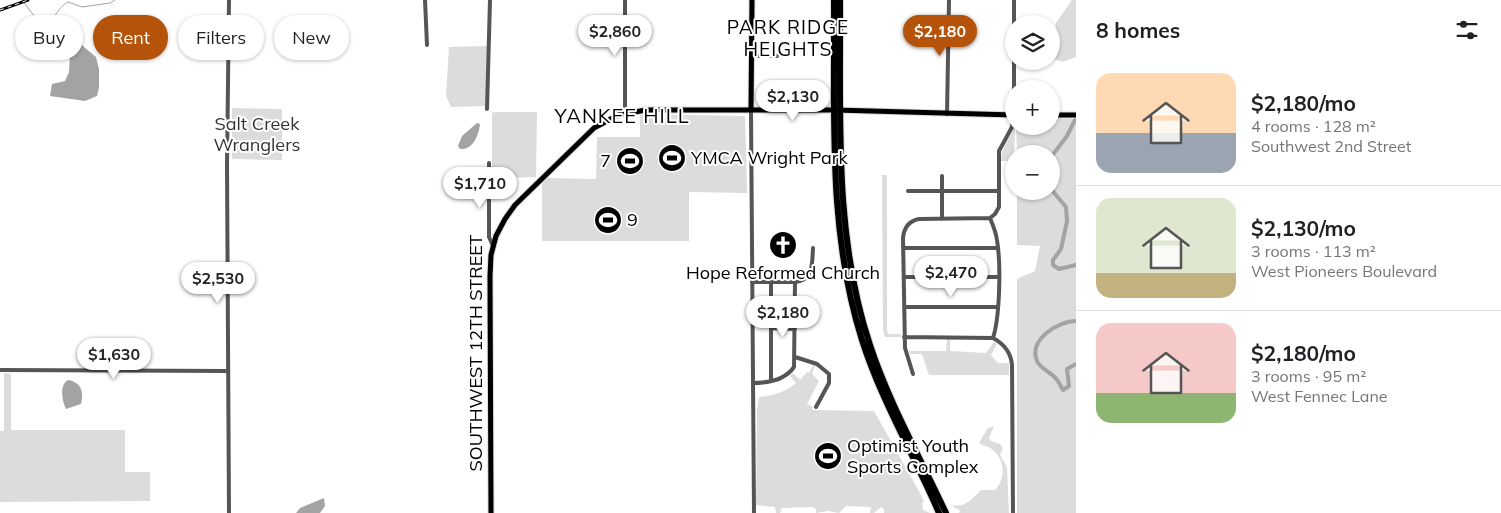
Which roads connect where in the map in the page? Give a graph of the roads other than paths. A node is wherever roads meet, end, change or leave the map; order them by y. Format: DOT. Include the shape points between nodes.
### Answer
graph roads {
  1 [pos="229,0"];
  2 [pos="425,0"];
  3 [pos="490,0"];
  4 [pos="625,0"];
  5 [pos="752,0"];
  6 [pos="834,0"];
  7 [pos="840,0"];
  8 [pos="949,0"];
  9 [pos="1014,0"];
  10 [pos="1014,15"];
  11 [pos="427,45"];
  12 [pos="752,56"];
  13 [pos="776,56"];
  14 [pos="487,109"];
  15 [pos="751,110"];
  16 [pos="838,112"];
  17 [pos="625,113"];
  18 [pos="947,114"];
  19 [pos="1005,115"];
  20 [pos="1060,115"];
  21 [pos="1076,116"];
  22 [pos="1009,135"];
  23 [pos="489,163"];
  24 [pos="942,176"];
  25 [pos="908,191"];
  26 [pos="942,192"];
  27 [pos="999,192"];
  28 [pos="990,218"];
  29 [pos="942,219"];
  30 [pos="493,246"];
  31 [pos="813,248"];
  32 [pos="904,248"];
  33 [pos="998,248"];
  34 [pos="904,277"];
  35 [pos="998,277"];
  36 [pos="752,282"];
  37 [pos="795,282"];
  38 [pos="771,283"];
  39 [pos="904,307"];
  40 [pos="998,307"];
  41 [pos="770,328"];
  42 [pos="795,329"];
  43 [pos="904,337"];
  44 [pos="993,338"];
  45 [pos="796,357"];
  46 [pos="0,370"];
  47 [pos="228,370"];
  48 [pos="913,374"];
  49 [pos="771,382"];
  50 [pos="753,383"];
  51 [pos="816,407"];
  52 [pos="229,513"];
  53 [pos="491,513"];
  54 [pos="754,513"];
  55 [pos="939,513"];
  56 [pos="946,513"];
  57 [pos="1013,513"];
  1 -- 47 [label="street"];
  2 -- 11 [label="street"];
  3 -- 14 [label="street"];
  4 -- 17 [label="street"];
  5 -- 12 [label="main road"];
  6 -- 16 [label="highway"];
  7 -- 16 [label="highway"];
  8 -- 18 [label="street"];
  9 -- 10 [label="street"];
  12 -- 13 [label="street"];
  12 -- 15 [label="main road"];
  15 -- 16 [label="main road"];
  15 -- 17 [label="main road"];
  15 -- 36 [label="street"];
  16 -- 18 [label="main road"];
  16 -- 55 [label="highway" via="837,214 856,320 884,398"];
  16 -- 56 [label="highway" via="844,222 852,275 869,344 890,398"];
  17 -- 30 [label="main road" via="592,130 520,201 505,219"];
  18 -- 19 [label="main road"];
  20 -- 21 [label="main road"];
  22 -- 27 [label="street" via="999,152"];
  23 -- 30 [label="street, SOUTHWEST 12TH STREET" via="489,237"];
  24 -- 26 [label="street"];
  25 -- 26 [label="street"];
  26 -- 27 [label="street"];
  26 -- 29 [label="street"];
  27 -- 28 [label="street" via="997,211"];
  28 -- 29 [label="street"];
  28 -- 33 [label="street"];
  29 -- 32 [label="street" via="919,219 907,225"];
  30 -- 53 [label="main road, SOUTHWEST 12TH STREET" via="490,268"];
  31 -- 37 [label="street" via="809,275"];
  32 -- 33 [label="street"];
  32 -- 34 [label="street"];
  33 -- 35 [label="street"];
  34 -- 35 [label="street"];
  34 -- 39 [label="street"];
  35 -- 40 [label="street"];
  36 -- 38 [label="street"];
  36 -- 50 [label="street"];
  37 -- 38 [label="street"];
  37 -- 42 [label="street"];
  38 -- 41 [label="street"];
  39 -- 40 [label="street"];
  39 -- 43 [label="street"];
  40 -- 44 [label="street"];
  41 -- 42 [label="street"];
  41 -- 49 [label="street"];
  42 -- 45 [label="street"];
  43 -- 44 [label="street"];
  43 -- 48 [label="street" via="904,348"];
  44 -- 57 [label="street" via="1005,347 1012,360"];
  45 -- 49 [label="street" via="791,371"];
  45 -- 51 [label="street" via="817,364 828,374 829,383"];
  46 -- 47 [label="street"];
  47 -- 52 [label="street"];
  49 -- 50 [label="street"];
  50 -- 54 [label="street"];
}
